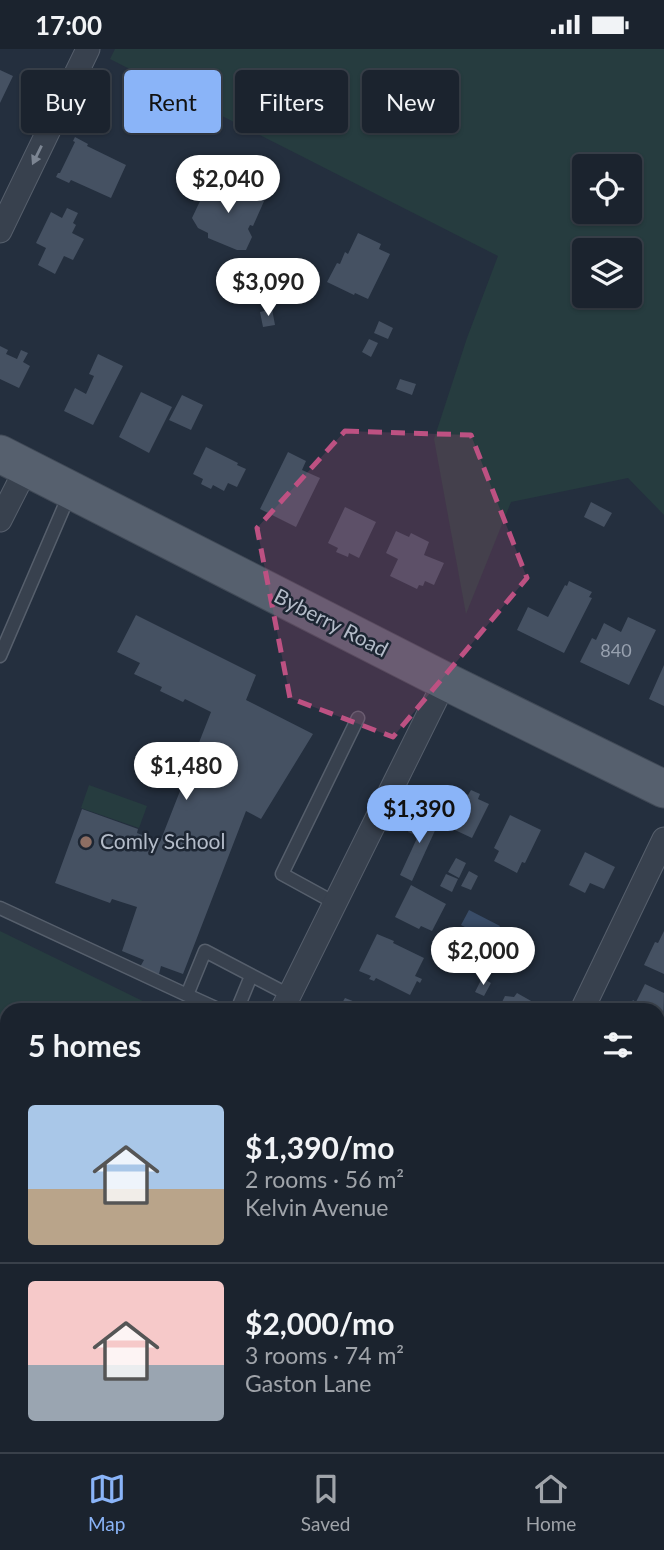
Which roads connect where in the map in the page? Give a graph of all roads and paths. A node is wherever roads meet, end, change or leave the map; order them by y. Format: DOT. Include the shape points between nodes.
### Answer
graph roads {
  1 [pos="88,49"];
  2 [pos="0,231"];
  3 [pos="13,460"];
  4 [pos="71,490"];
  5 [pos="0,520"];
  6 [pos="0,656"];
  7 [pos="445,681"];
  8 [pos="358,718"];
  9 [pos="664,789"];
  10 [pos="664,839"];
  11 [pos="335,903"];
  12 [pos="0,908"];
  13 [pos="251,976"];
  14 [pos="187,995"];
  15 [pos="205,1003"];
  16 [pos="240,1003"];
  17 [pos="286,1003"];
  18 [pos="585,1003"];
  1 -- 2 [label="street, one-way"];
  3 -- 4 [label="main road, Byberry Road"];
  3 -- 5 [label="street"];
  4 -- 6 [label="lane"];
  4 -- 7 [label="main road, Byberry Road"];
  7 -- 9 [label="main road, Byberry Road"];
  7 -- 11 [label="street"];
  8 -- 11 [label="lane" via="282,874"];
  10 -- 18 [label="street"];
  11 -- 17 [label="street"];
  12 -- 14 [label="lane"];
  13 -- 14 [label="lane" via="205,951"];
  13 -- 16 [label="lane"];
  13 -- 17 [label="lane"];
  14 -- 15 [label="lane"];
}
